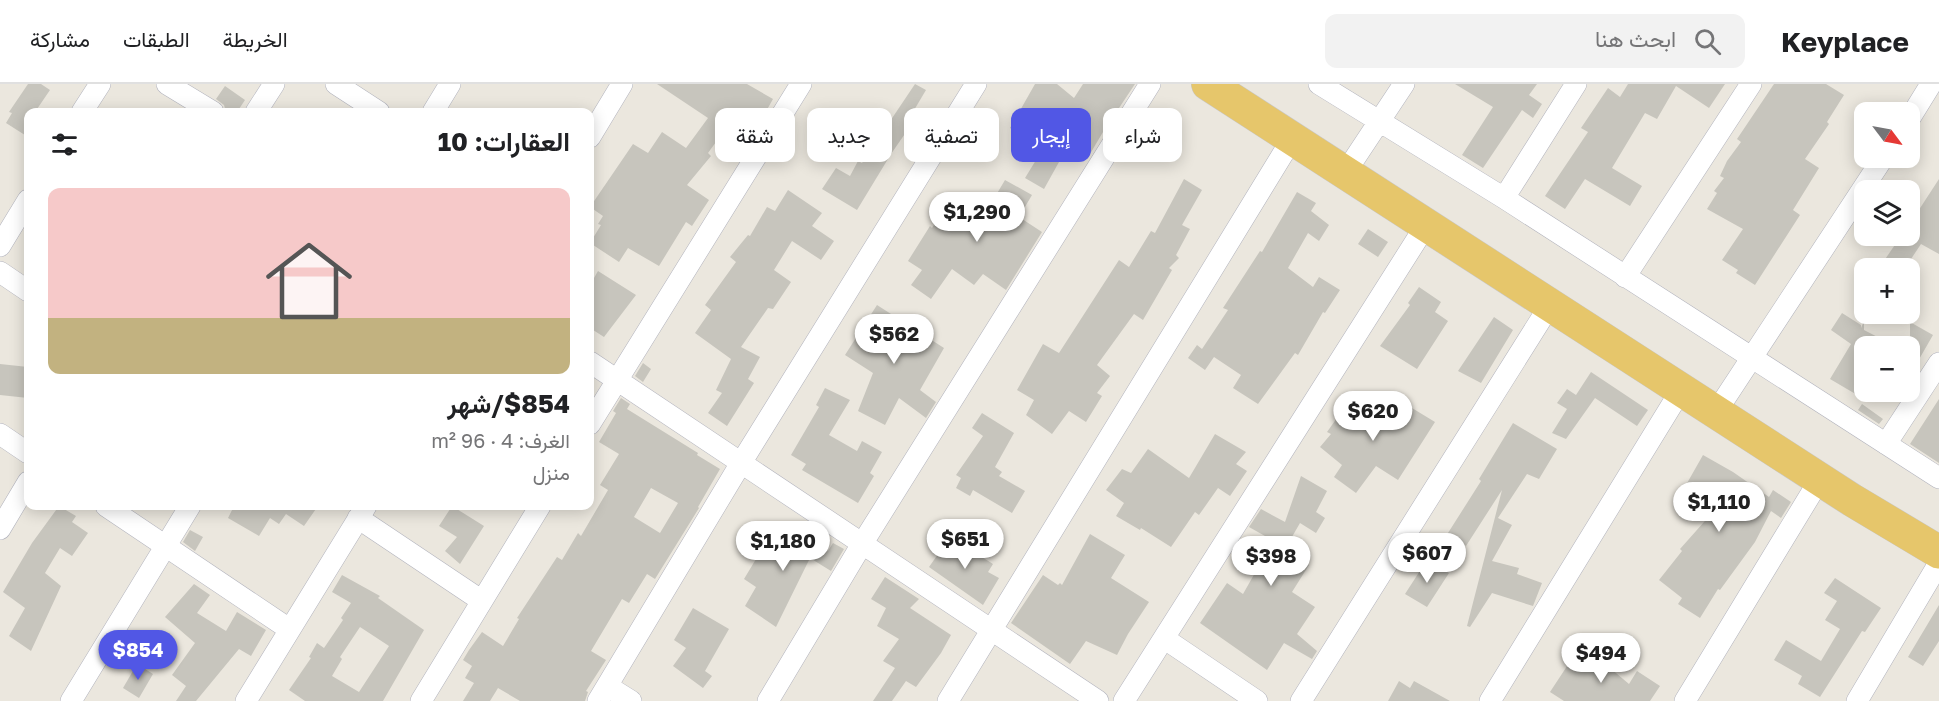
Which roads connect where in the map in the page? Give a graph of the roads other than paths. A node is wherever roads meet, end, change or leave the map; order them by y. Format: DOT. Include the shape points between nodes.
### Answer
graph roads {
  1 [pos="100,84"];
  2 [pos="167,84"];
  3 [pos="274,84"];
  4 [pos="336,84"];
  5 [pos="450,84"];
  6 [pos="622,84"];
  7 [pos="801,84"];
  8 [pos="976,84"];
  9 [pos="1150,84"];
  10 [pos="1208,84"];
  11 [pos="1319,84"];
  12 [pos="1404,84"];
  13 [pos="1576,84"];
  14 [pos="1751,84"];
  15 [pos="1923,87"];
  16 [pos="1917,102"];
  17 [pos="85,108"];
  18 [pos="206,108"];
  19 [pos="259,108"];
  20 [pos="373,108"];
  21 [pos="435,108"];
  22 [pos="1379,121"];
  23 [pos="594,130"];
  24 [pos="1292,139"];
  25 [pos="1876,168"];
  26 [pos="1345,173"];
  27 [pos="1504,198"];
  28 [pos="24,207"];
  29 [pos="1426,225"];
  30 [pos="0,246"];
  31 [pos="0,272"];
  32 [pos="1625,277"];
  33 [pos="24,288"];
  34 [pos="1550,305"];
  35 [pos="1751,358"];
  36 [pos="1939,363"];
  37 [pos="594,366"];
  38 [pos="616,380"];
  39 [pos="1681,390"];
  40 [pos="1716,412"];
  41 [pos="594,417"];
  42 [pos="0,434"];
  43 [pos="1886,444"];
  44 [pos="24,450"];
  45 [pos="741,463"];
  46 [pos="1939,478"];
  47 [pos="1820,479"];
  48 [pos="24,489"];
  49 [pos="112,510"];
  50 [pos="188,510"];
  51 [pos="538,510"];
  52 [pos="362,512"];
  53 [pos="0,528"];
  54 [pos="862,544"];
  55 [pos="165,546"];
  56 [pos="1939,552"];
  57 [pos="1939,563"];
  58 [pos="482,601"];
  59 [pos="289,629"];
  60 [pos="990,630"];
  61 [pos="1165,639"];
  62 [pos="603,693"];
  63 [pos="71,701"];
  64 [pos="246,701"];
  65 [pos="421,701"];
  66 [pos="631,701"];
  67 [pos="768,701"];
  68 [pos="948,701"];
  69 [pos="1098,701"];
  70 [pos="1124,701"];
  71 [pos="1257,701"];
  72 [pos="1301,701"];
  73 [pos="1490,701"];
  74 [pos="1685,701"];
  75 [pos="1857,701"];
  1 -- 17 [label="street"];
  2 -- 18 [label="street"];
  3 -- 19 [label="street"];
  4 -- 20 [label="street"];
  5 -- 21 [label="street"];
  6 -- 23 [label="street"];
  7 -- 38 [label="street"];
  8 -- 45 [label="street"];
  9 -- 54 [label="street"];
  10 -- 24 [label="highway"];
  11 -- 22 [label="street"];
  12 -- 22 [label="street"];
  13 -- 27 [label="street"];
  14 -- 32 [label="street"];
  15 -- 16 [label="street"];
  22 -- 26 [label="street"];
  22 -- 27 [label="street"];
  24 -- 26 [label="highway"];
  24 -- 60 [label="street"];
  25 -- 35 [label="street"];
  26 -- 29 [label="highway"];
  27 -- 32 [label="street"];
  28 -- 30 [label="street"];
  29 -- 34 [label="highway"];
  29 -- 61 [label="street"];
  31 -- 33 [label="street"];
  32 -- 35 [label="street"];
  34 -- 39 [label="highway"];
  34 -- 72 [label="street"];
  35 -- 40 [label="street"];
  35 -- 43 [label="street"];
  36 -- 43 [label="street"];
  37 -- 38 [label="street"];
  38 -- 41 [label="street"];
  38 -- 45 [label="street"];
  39 -- 40 [label="highway"];
  39 -- 73 [label="street"];
  40 -- 47 [label="highway"];
  42 -- 44 [label="street"];
  43 -- 46 [label="street"];
  45 -- 54 [label="street"];
  45 -- 62 [label="street"];
  47 -- 56 [label="highway"];
  47 -- 74 [label="street"];
  48 -- 53 [label="street"];
  49 -- 55 [label="street"];
  50 -- 55 [label="street"];
  51 -- 58 [label="street"];
  52 -- 58 [label="street"];
  52 -- 59 [label="street"];
  54 -- 60 [label="street"];
  54 -- 67 [label="street"];
  55 -- 59 [label="street"];
  55 -- 63 [label="street"];
  57 -- 75 [label="street"];
  58 -- 65 [label="street"];
  59 -- 64 [label="street"];
  60 -- 68 [label="street"];
  60 -- 69 [label="street"];
  61 -- 70 [label="street"];
  61 -- 71 [label="street"];
  62 -- 66 [label="street"];
}
